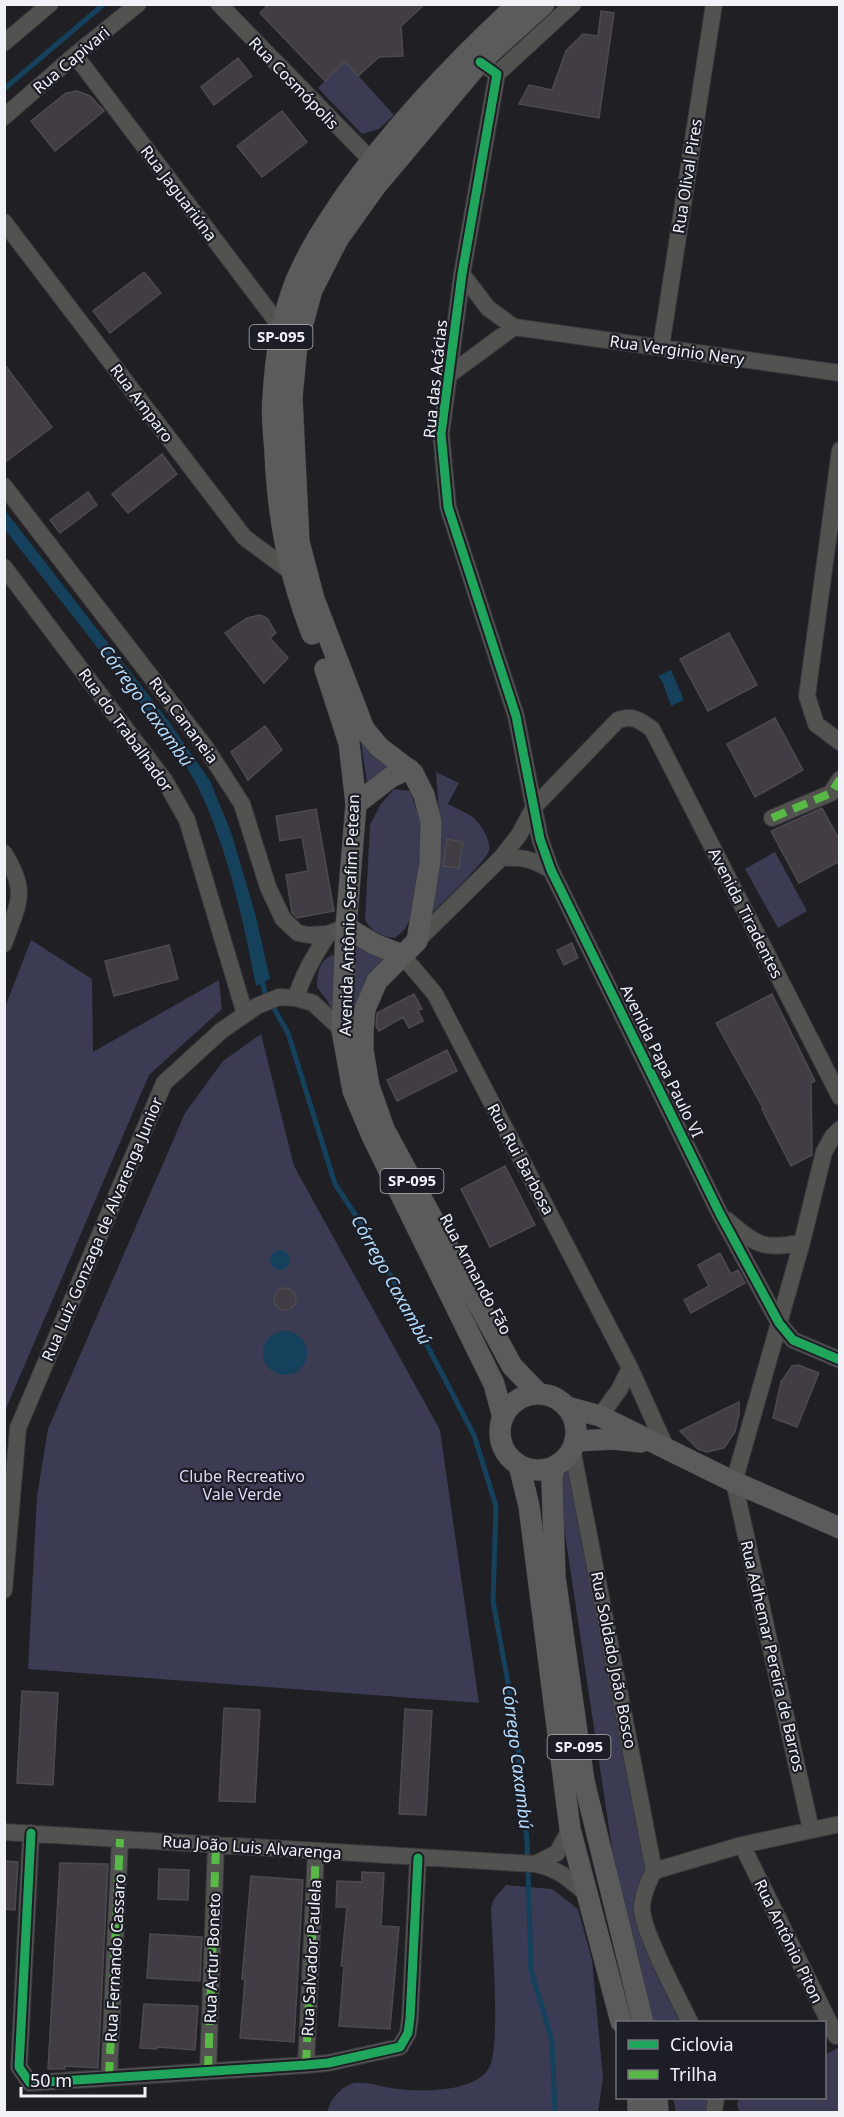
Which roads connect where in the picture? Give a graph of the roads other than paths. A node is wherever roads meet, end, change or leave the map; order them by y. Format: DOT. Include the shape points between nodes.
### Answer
graph roads {
  1 [pos="50,4"];
  2 [pos="138,4"];
  3 [pos="219,4"];
  4 [pos="518,4"];
  5 [pos="544,4"];
  6 [pos="573,4"];
  7 [pos="714,4"];
  8 [pos="4,43"];
  9 [pos="75,55"];
  10 [pos="489,68"];
  11 [pos="4,117"];
  12 [pos="370,160"];
  13 [pos="4,222"];
  14 [pos="462,274"];
  15 [pos="514,327"];
  16 [pos="283,330"];
  17 [pos="661,347"];
  18 [pos="840,373"];
  19 [pos="449,375"];
  20 [pos="840,450"];
  21 [pos="4,486"];
  22 [pos="4,567"];
  23 [pos="291,572"];
  24 [pos="840,742"];
  25 [pos="409,769"];
  26 [pos="840,779"];
  27 [pos="357,804"];
  28 [pos="534,807"];
  29 [pos="772,818"];
  30 [pos="4,853"];
  31 [pos="501,858"];
  32 [pos="551,870"];
  33 [pos="13,896"];
  34 [pos="337,931"];
  35 [pos="4,944"];
  36 [pos="410,948"];
  37 [pos="296,998"];
  38 [pos="251,1010"];
  39 [pos="342,1030"];
  40 [pos="363,1050"];
  41 [pos="840,1097"];
  42 [pos="840,1129"];
  43 [pos="720,1214"];
  44 [pos="802,1242"];
  45 [pos="779,1323"];
  46 [pos="840,1360"];
  47 [pos="630,1368"];
  48 [pos="552,1399"];
  49 [pos="600,1416"];
  50 [pos="503,1418"];
  51 [pos="574,1444"];
  52 [pos="659,1446"];
  53 [pos="519,1465"];
  54 [pos="554,1467"];
  55 [pos="734,1482"];
  56 [pos="840,1528"];
  57 [pos="4,1590"];
  58 [pos="840,1824"];
  59 [pos="570,1829"];
  60 [pos="811,1830"];
  61 [pos="4,1832"];
  62 [pos="31,1833"];
  63 [pos="120,1839"];
  64 [pos="216,1844"];
  65 [pos="742,1845"];
  66 [pos="316,1851"];
  67 [pos="418,1858"];
  68 [pos="533,1864"];
  69 [pos="654,1871"];
  70 [pos="588,1895"];
  71 [pos="621,2021"];
  72 [pos="643,2021"];
  73 [pos="690,2021"];
  74 [pos="825,2021"];
  75 [pos="826,2023"];
  76 [pos="833,2038"];
  77 [pos="306,2065"];
  78 [pos="208,2071"];
  79 [pos="109,2077"];
  1 -- 8 [label="street"];
  2 -- 9 [label="street, Rua Capivari"];
  3 -- 12 [label="street, Rua Cosmópolis"];
  4 -- 12 [label="main road, Avenida Antônio Serafim Petean / SP-095" via="449,70"];
  5 -- 10 [label="main road, SP-095"];
  6 -- 10 [label="street"];
  7 -- 17 [label="street, Rua Olival Pires"];
  9 -- 11 [label="street, Rua Capivari"];
  9 -- 16 [label="street, Rua Jaguariúna"];
  10 -- 14 [label="street, Rua das Acácias"];
  10 -- 25 [label="main road, SP-095" via="375,187 338,239 312,290 297,345 292,397 295,488 299,542 314,599 364,729 379,747"];
  12 -- 16 [label="main road, Avenida Antônio Serafim Petean / SP-095" via="317,237 295,284"];
  13 -- 23 [label="street, Rua Amparo" via="244,537"];
  14 -- 15 [label="street, Rua Verginio Nery" via="488,308"];
  14 -- 19 [label="street, Rua das Acácias"];
  15 -- 17 [label="street, Rua Verginio Nery"];
  15 -- 19 [label="street"];
  16 -- 23 [label="main road, Avenida Antônio Serafim Petean / SP-095" via="272,400 277,489"];
  17 -- 18 [label="street, Rua Verginio Nery"];
  19 -- 28 [label="street, Rua das Acácias" via="441,434 448,507 516,716"];
  20 -- 24 [label="street" via="807,696 816,724"];
  21 -- 34 [label="street, Rua Cananeia" via="212,757 242,804 268,887 283,919 298,933"];
  22 -- 38 [label="street, Rua do Trabalhador" via="165,781 187,820"];
  23 -- 27 [label="main road, Avenida Antônio Serafim Petean / SP-095" via="349,743"];
  25 -- 27 [label="main road" via="391,777"];
  25 -- 36 [label="main road, SP-095" via="424,795 431,822 430,862"];
  26 -- 29 [label="street" via="831,793"];
  27 -- 34 [label="main road, Avenida Antônio Serafim Petean / SP-095"];
  28 -- 31 [label="street"];
  28 -- 32 [label="street, Avenida Papa Paulo VI"];
  28 -- 41 [label="street, Avenida Tiradentes" via="618,720 629,716 652,729"];
  30 -- 33 [label="street" via="16,873"];
  31 -- 32 [label="street" via="523,857"];
  31 -- 36 [label="street"];
  32 -- 43 [label="street, Avenida Papa Paulo VI"];
  33 -- 35 [label="street"];
  34 -- 36 [label="main road" via="374,944"];
  34 -- 37 [label="street" via="311,962"];
  34 -- 39 [label="main road, Avenida Antônio Serafim Petean / SP-095"];
  36 -- 40 [label="main road, Avenida Antônio Serafim Petean" via="377,981 365,1009"];
  36 -- 47 [label="street, Rua Rui Barbosa"];
  37 -- 38 [label="street, Rua Luiz Gonzaga de Alvarenga Junior" via="279,997"];
  37 -- 39 [label="street, Rua Luiz Gonzaga de Alvarenga Junior" via="313,1003"];
  38 -- 57 [label="street, Rua Luiz Gonzaga de Alvarenga Junior" via="221,1031 164,1083 18,1428"];
  39 -- 50 [label="main road, Avenida Antônio Serafim Petean / SP-095" via="353,1091 495,1384"];
  40 -- 48 [label="main road, Rua Armando Fão" via="396,1125 520,1356"];
  42 -- 44 [label="street" via="824,1152"];
  43 -- 44 [label="street, Avenida Papa Paulo VI" via="760,1244 780,1247"];
  43 -- 45 [label="street, Avenida Papa Paulo VI"];
  44 -- 45 [label="street"];
  45 -- 46 [label="street, Avenida Papa Paulo VI" via="793,1340"];
  45 -- 55 [label="street"];
  47 -- 49 [label="street"];
  47 -- 52 [label="street, Rua Rui Barbosa"];
  48 -- 49 [label="main road"];
  48 -- 50 [label="main road" via="528,1395 517,1400"];
  48 -- 51 [label="main road" via="575,1423"];
  49 -- 52 [label="main road"];
  50 -- 53 [label="main road, SP-095" via="502,1441 506,1452"];
  51 -- 52 [label="main road" via="614,1439"];
  51 -- 54 [label="main road"];
  51 -- 69 [label="street, Rua Soldado João Bosco"];
  52 -- 55 [label="main road"];
  53 -- 54 [label="main road" via="543,1470"];
  53 -- 59 [label="main road, SP-095" via="529,1506"];
  54 -- 72 [label="main road, SP-095" via="555,1577 584,1781"];
  55 -- 56 [label="main road"];
  55 -- 60 [label="street, Rua Adhemar Pereira de Barros"];
  58 -- 60 [label="street"];
  59 -- 68 [label="street" via="556,1853"];
  59 -- 70 [label="main road, SP-095"];
  60 -- 65 [label="street"];
  61 -- 62 [label="street, Rua João Luis Alvarenga"];
  62 -- 63 [label="street, Rua João Luis Alvarenga"];
  62 -- 79 [label="street" via="19,2067 30,2083"];
  63 -- 64 [label="street, Rua João Luis Alvarenga"];
  63 -- 79 [label="street, Rua Fernando Cassaro"];
  64 -- 66 [label="street, Rua João Luis Alvarenga"];
  64 -- 78 [label="street, Rua Artur Boneto"];
  65 -- 69 [label="street"];
  65 -- 74 [label="street, Rua Antônio Piton"];
  66 -- 67 [label="street, Rua João Luis Alvarenga"];
  66 -- 77 [label="street, Rua Salvador Paulela"];
  67 -- 68 [label="street, Rua João Luis Alvarenga"];
  67 -- 77 [label="street" via="408,2033 400,2047"];
  68 -- 70 [label="street, Rua João Luis Alvarenga" via="552,1868"];
  69 -- 73 [label="street" via="641,1909"];
  70 -- 71 [label="main road, SP-095"];
  75 -- 76 [label="street, Rua Antônio Piton"];
  77 -- 78 [label="street"];
  78 -- 79 [label="street"];
}
